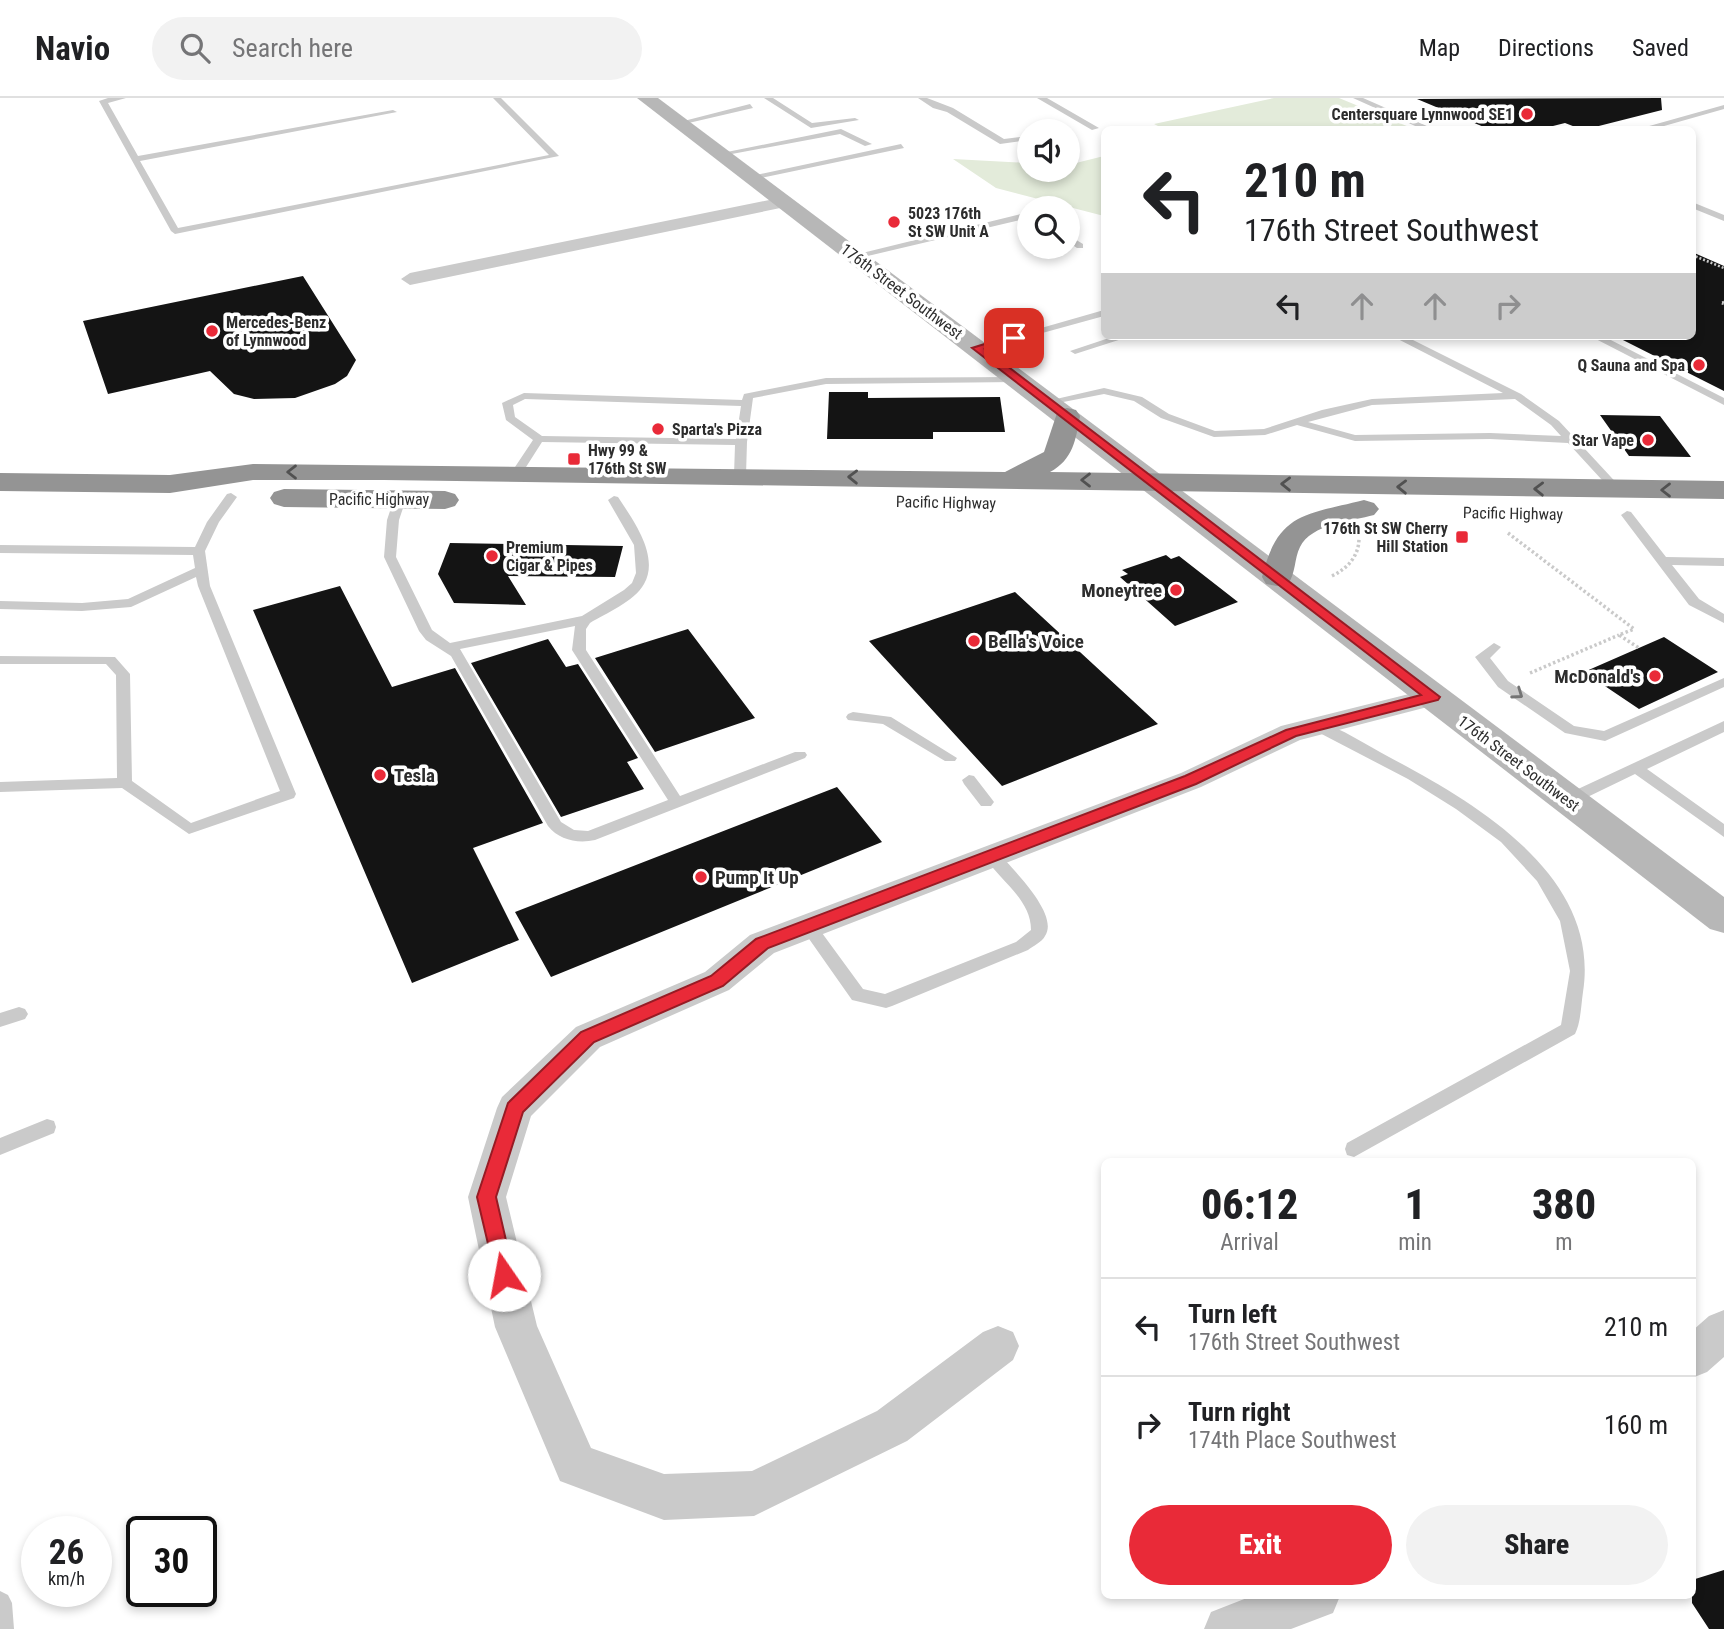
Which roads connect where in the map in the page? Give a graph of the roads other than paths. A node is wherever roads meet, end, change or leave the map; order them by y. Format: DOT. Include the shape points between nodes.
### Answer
graph roads {
  1 [pos="122,98"];
  2 [pos="500,98"];
  3 [pos="768,98"];
  4 [pos="922,98"];
  5 [pos="1041,98"];
  6 [pos="1357,98"];
  7 [pos="656,99"];
  8 [pos="99,100"];
  9 [pos="751,106"];
  10 [pos="1724,107"];
  11 [pos="393,112"];
  12 [pos="855,120"];
  13 [pos="680,123"];
  14 [pos="1423,126"];
  15 [pos="1654,126"];
  16 [pos="1095,128"];
  17 [pos="1017,140"];
  18 [pos="868,145"];
  19 [pos="901,146"];
  20 [pos="721,154"];
  21 [pos="135,159"];
  22 [pos="751,177"];
  23 [pos="784,202"];
  24 [pos="1696,207"];
  25 [pos="1017,218"];
  26 [pos="1724,218"];
  27 [pos="855,256"];
  28 [pos="410,279"];
  29 [pos="1101,314"];
  30 [pos="1112,340"];
  31 [pos="1405,340"];
  32 [pos="1603,340"];
  33 [pos="977,348"];
  34 [pos="1075,351"];
  35 [pos="1019,380"];
  36 [pos="1517,396"];
  37 [pos="1724,402"];
  38 [pos="747,403"];
  39 [pos="1058,409"];
  40 [pos="1297,422"];
  41 [pos="539,439"];
  42 [pos="1570,440"];
  43 [pos="741,442"];
  44 [pos="515,475"];
  45 [pos="740,475"];
  46 [pos="1010,480"];
  47 [pos="0,482"];
  48 [pos="1154,482"];
  49 [pos="170,484"];
  50 [pos="1724,490"];
  51 [pos="231,497"];
  52 [pos="310,498"];
  53 [pos="400,499"];
  54 [pos="614,500"];
  55 [pos="1622,503"];
  56 [pos="1186,506"];
  57 [pos="1724,515"];
  58 [pos="1361,520"];
  59 [pos="0,549"];
  60 [pos="199,551"];
  61 [pos="1663,561"];
  62 [pos="1722,566"];
  63 [pos="201,570"];
  64 [pos="1277,577"];
  65 [pos="0,605"];
  66 [pos="588,618"];
  67 [pos="1724,619"];
  68 [pos="451,647"];
  69 [pos="1494,647"];
  70 [pos="0,660"];
  71 [pos="1724,682"];
  72 [pos="1433,697"];
  73 [pos="853,717"];
  74 [pos="1317,726"];
  75 [pos="1724,726"];
  76 [pos="800,755"];
  77 [pos="950,758"];
  78 [pos="1636,768"];
  79 [pos="969,780"];
  80 [pos="125,783"];
  81 [pos="0,787"];
  82 [pos="1568,800"];
  83 [pos="986,802"];
  84 [pos="677,803"];
  85 [pos="1724,832"];
  86 [pos="992,856"];
  87 [pos="1724,918"];
  88 [pos="808,926"];
  89 [pos="19,1014"];
  90 [pos="0,1020"];
  91 [pos="47,1127"];
  92 [pos="0,1147"];
  93 [pos="1354,1149"];
  94 [pos="1724,1330"];
  95 [pos="998,1346"];
  96 [pos="1696,1354"];
  97 [pos="1308,1599"];
  98 [pos="0,1603"];
  99 [pos="2,1629"];
  100 [pos="1227,1629"];
  1 -- 8 [label="lane"];
  2 -- 21 [label="lane" via="555,156 175,231"];
  3 -- 12 [label="lane" via="811,126"];
  4 -- 17 [label="lane" via="1003,142"];
  5 -- 16 [label="lane"];
  6 -- 14 [label="lane"];
  7 -- 13 [label="street, 176th Street Southwest"];
  8 -- 21 [label="lane"];
  9 -- 13 [label="lane"];
  10 -- 15 [label="lane"];
  11 -- 21 [label="lane"];
  13 -- 20 [label="street, 176th Street Southwest"];
  18 -- 20 [label="lane" via="841,131"];
  19 -- 22 [label="lane"];
  20 -- 22 [label="street, 176th Street Southwest"];
  22 -- 23 [label="street, 176th Street Southwest"];
  23 -- 27 [label="street, 176th Street Southwest"];
  23 -- 28 [label="street"];
  24 -- 26 [label="lane"];
  25 -- 27 [label="lane"];
  27 -- 33 [label="street, 176th Street Southwest"];
  29 -- 33 [label="lane"];
  30 -- 34 [label="lane"];
  31 -- 36 [label="lane"];
  32 -- 37 [label="lane"];
  33 -- 35 [label="street, 176th Street Southwest"];
  35 -- 38 [label="lane" via="826,381 748,396"];
  35 -- 39 [label="street, 176th Street Southwest"];
  36 -- 40 [label="lane" via="1372,402"];
  36 -- 42 [label="lane"];
  38 -- 41 [label="lane" via="524,396 507,403 510,418"];
  38 -- 43 [label="lane"];
  39 -- 40 [label="lane" via="1104,391 1138,398 1165,416 1214,434 1265,432"];
  39 -- 46 [label="highway" via="1060,453"];
  39 -- 48 [label="street, 176th Street Southwest"];
  40 -- 42 [label="lane" via="1355,438"];
  41 -- 43 [label="lane"];
  41 -- 44 [label="lane"];
  42 -- 55 [label="lane"];
  43 -- 45 [label="lane"];
  44 -- 45 [label="highway, Pacific Highway"];
  44 -- 49 [label="highway, Pacific Highway, one-way" via="253,472"];
  44 -- 52 [label="highway" via="461,486 353,486"];
  46 -- 45 [label="highway, Pacific Highway, one-way"];
  48 -- 46 [label="highway, Pacific Highway, one-way"];
  47 -- 49 [label="highway, Pacific Highway"];
  55 -- 48 [label="highway, Pacific Highway, one-way"];
  48 -- 56 [label="street, 176th Street Southwest"];
  49 -- 51 [label="highway, Pacific Highway"];
  50 -- 55 [label="highway, Pacific Highway, one-way"];
  51 -- 52 [label="highway, Pacific Highway"];
  51 -- 60 [label="lane"];
  52 -- 53 [label="highway, Pacific Highway"];
  53 -- 54 [label="highway, Pacific Highway"];
  53 -- 68 [label="lane" via="390,558 430,637"];
  54 -- 56 [label="highway, Pacific Highway"];
  54 -- 66 [label="lane" via="639,545 642,573 629,593"];
  55 -- 57 [label="highway, Pacific Highway"];
  55 -- 58 [label="highway, Pacific Highway"];
  55 -- 61 [label="lane"];
  56 -- 58 [label="highway, Pacific Highway"];
  56 -- 64 [label="street, 176th Street Southwest"];
  58 -- 64 [label="highway" via="1315,522 1299,530 1287,544"];
  59 -- 60 [label="lane"];
  60 -- 63 [label="lane"];
  61 -- 62 [label="lane"];
  61 -- 67 [label="lane" via="1694,602"];
  63 -- 65 [label="lane" via="131,603"];
  63 -- 80 [label="lane" via="289,794 190,829"];
  64 -- 72 [label="street, 176th Street Southwest"];
  66 -- 68 [label="lane"];
  66 -- 84 [label="lane" via="579,629 579,650"];
  68 -- 84 [label="lane" via="556,826 565,834 590,836"];
  69 -- 71 [label="lane, one-way" via="1482,657 1503,684 1570,730 1605,736"];
  70 -- 80 [label="lane" via="110,660 123,674"];
  72 -- 74 [label="street"];
  72 -- 82 [label="street, 176th Street Southwest"];
  73 -- 77 [label="lane" via="886,720"];
  74 -- 86 [label="street"];
  74 -- 93 [label="lane" via="1443,792 1505,836 1541,871 1558,898 1577,956 1578,1001 1569,1029"];
  75 -- 78 [label="lane"];
  76 -- 84 [label="lane"];
  78 -- 82 [label="lane"];
  78 -- 85 [label="lane"];
  79 -- 83 [label="lane"];
  80 -- 81 [label="lane"];
  82 -- 87 [label="street, 176th Street Southwest"];
  86 -- 88 [label="street"];
  86 -- 88 [label="lane" via="1039,916 1039,933 1021,946 907,994 886,1001 858,995"];
  88 -- 95 [label="street" via="762,944 717,981 587,1037 515,1108 487,1197 516,1327 576,1465 664,1497 754,1493 892,1426"];
  89 -- 90 [label="lane"];
  91 -- 92 [label="lane"];
  94 -- 96 [label="street"];
  97 -- 100 [label="street"];
  98 -- 99 [label="lane"];
}
